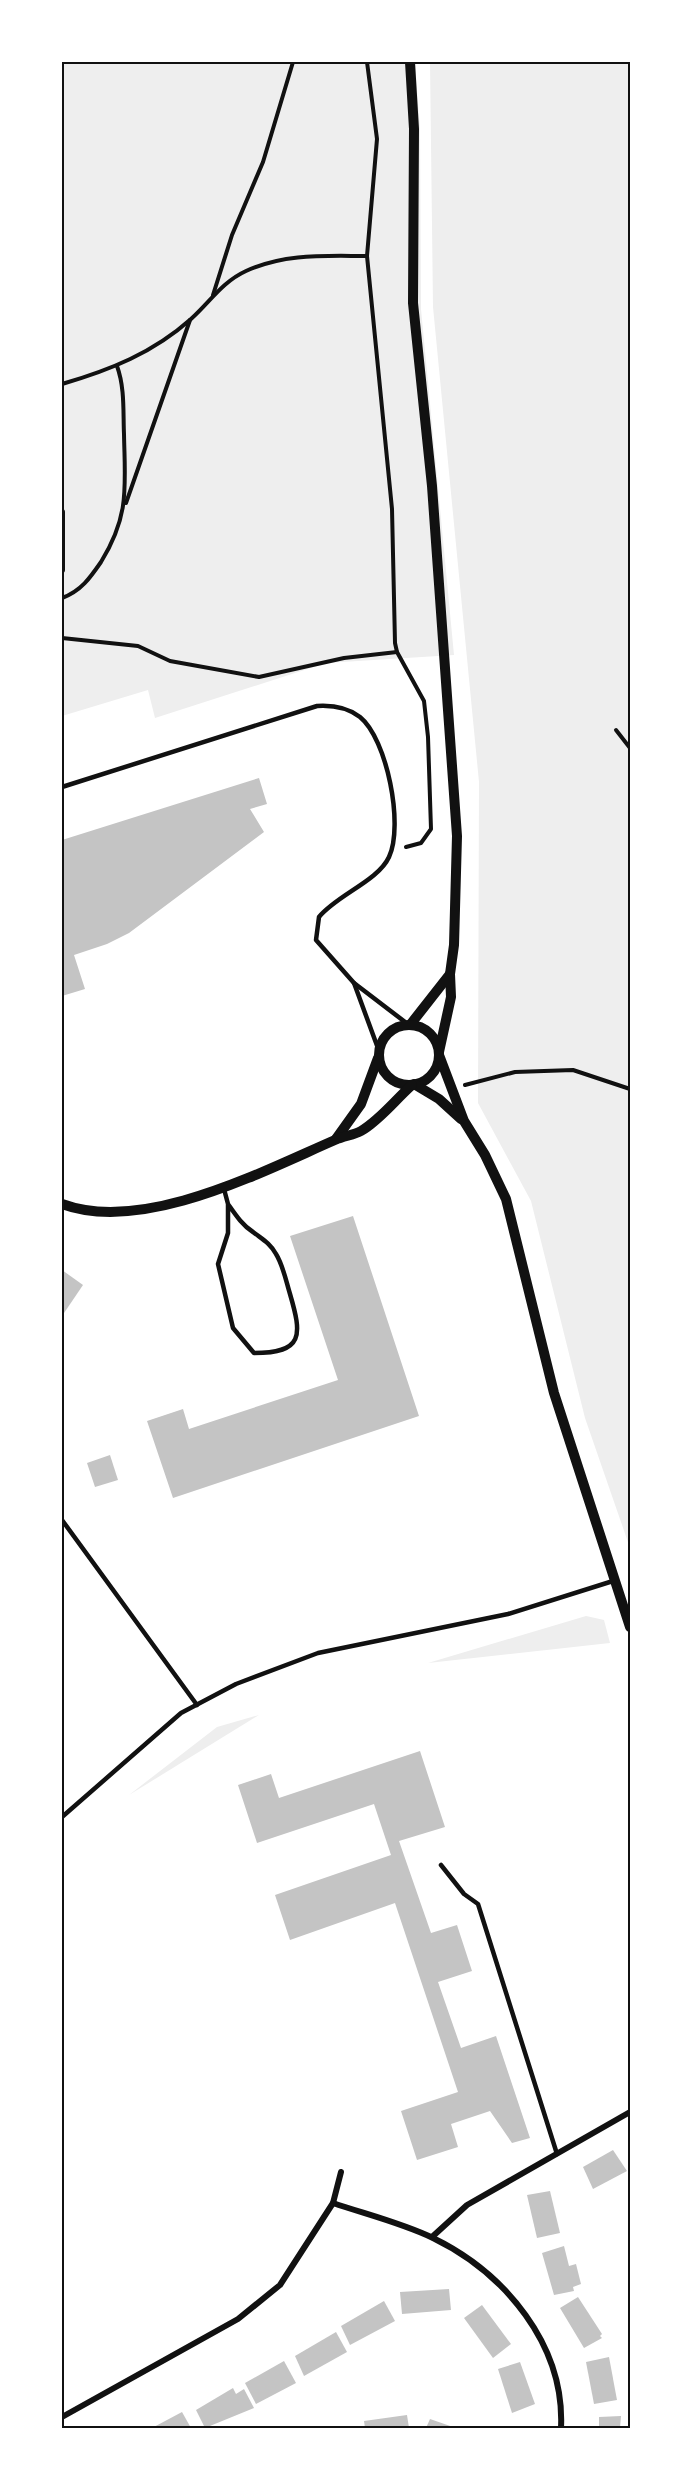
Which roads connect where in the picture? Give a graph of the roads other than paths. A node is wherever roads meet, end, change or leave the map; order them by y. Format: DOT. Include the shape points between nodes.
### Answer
graph roads {
  1 [pos="410,62"];
  2 [pos="62,512"];
  3 [pos="62,570"];
  4 [pos="62,787"];
  5 [pos="450,974"];
  6 [pos="354,983"];
  7 [pos="410,1025"];
  8 [pos="439,1053"];
  9 [pos="379,1054"];
  10 [pos="413,1084"];
  11 [pos="464,1121"];
  12 [pos="336,1139"];
  13 [pos="224,1189"];
  14 [pos="62,1204"];
  15 [pos="228,1204"];
  16 [pos="62,1520"];
  17 [pos="615,1580"];
  18 [pos="630,1627"];
  19 [pos="197,1705"];
  20 [pos="62,1817"];
  21 [pos="441,1865"];
  22 [pos="630,2112"];
  23 [pos="557,2154"];
  24 [pos="340,2172"];
  25 [pos="333,2203"];
  26 [pos="432,2237"];
  27 [pos="62,2416"];
  28 [pos="561,2428"];
  1 -- 5 [label="street" via="414,129 413,303 432,486 457,836"];
  2 -- 3 [label="street"];
  4 -- 6 [label="lane" via="317,706 339,706 351,711 369,727 380,750 389,781 394,824 393,846 385,864 325,909 316,925 320,947"];
  5 -- 7 [label="street"];
  5 -- 8 [label="street" via="451,997"];
  6 -- 7 [label="lane"];
  6 -- 9 [label="lane"];
  7 -- 8 [label="street" via="426,1030"];
  7 -- 9 [label="street" via="392,1029 381,1043"];
  8 -- 10 [label="street" via="429,1077"];
  8 -- 11 [label="street"];
  9 -- 10 [label="street" via="381,1066 393,1080"];
  9 -- 12 [label="street" via="361,1104"];
  10 -- 11 [label="street" via="439,1099"];
  10 -- 12 [label="street" via="361,1131"];
  11 -- 17 [label="street" via="506,1199 554,1393"];
  12 -- 13 [label="street"];
  13 -- 14 [label="street" via="126,1210 82,1211"];
  13 -- 15 [label="lane"];
  15 -- 15 [label="lane" via="278,1255 299,1324 290,1346 276,1353 254,1353 233,1328 218,1264 228,1233"];
  16 -- 19 [label="lane"];
  17 -- 18 [label="street"];
  17 -- 19 [label="lane" via="508,1614 318,1653 236,1684"];
  19 -- 20 [label="lane" via="181,1713"];
  21 -- 23 [label="lane" via="464,1894 478,1904"];
  22 -- 23 [label="street"];
  23 -- 26 [label="street" via="466,2205"];
  24 -- 25 [label="street"];
  25 -- 26 [label="street"];
  25 -- 27 [label="street" via="280,2285 238,2319"];
  26 -- 28 [label="street" via="484,2269 520,2305 550,2357 562,2411"];
}
